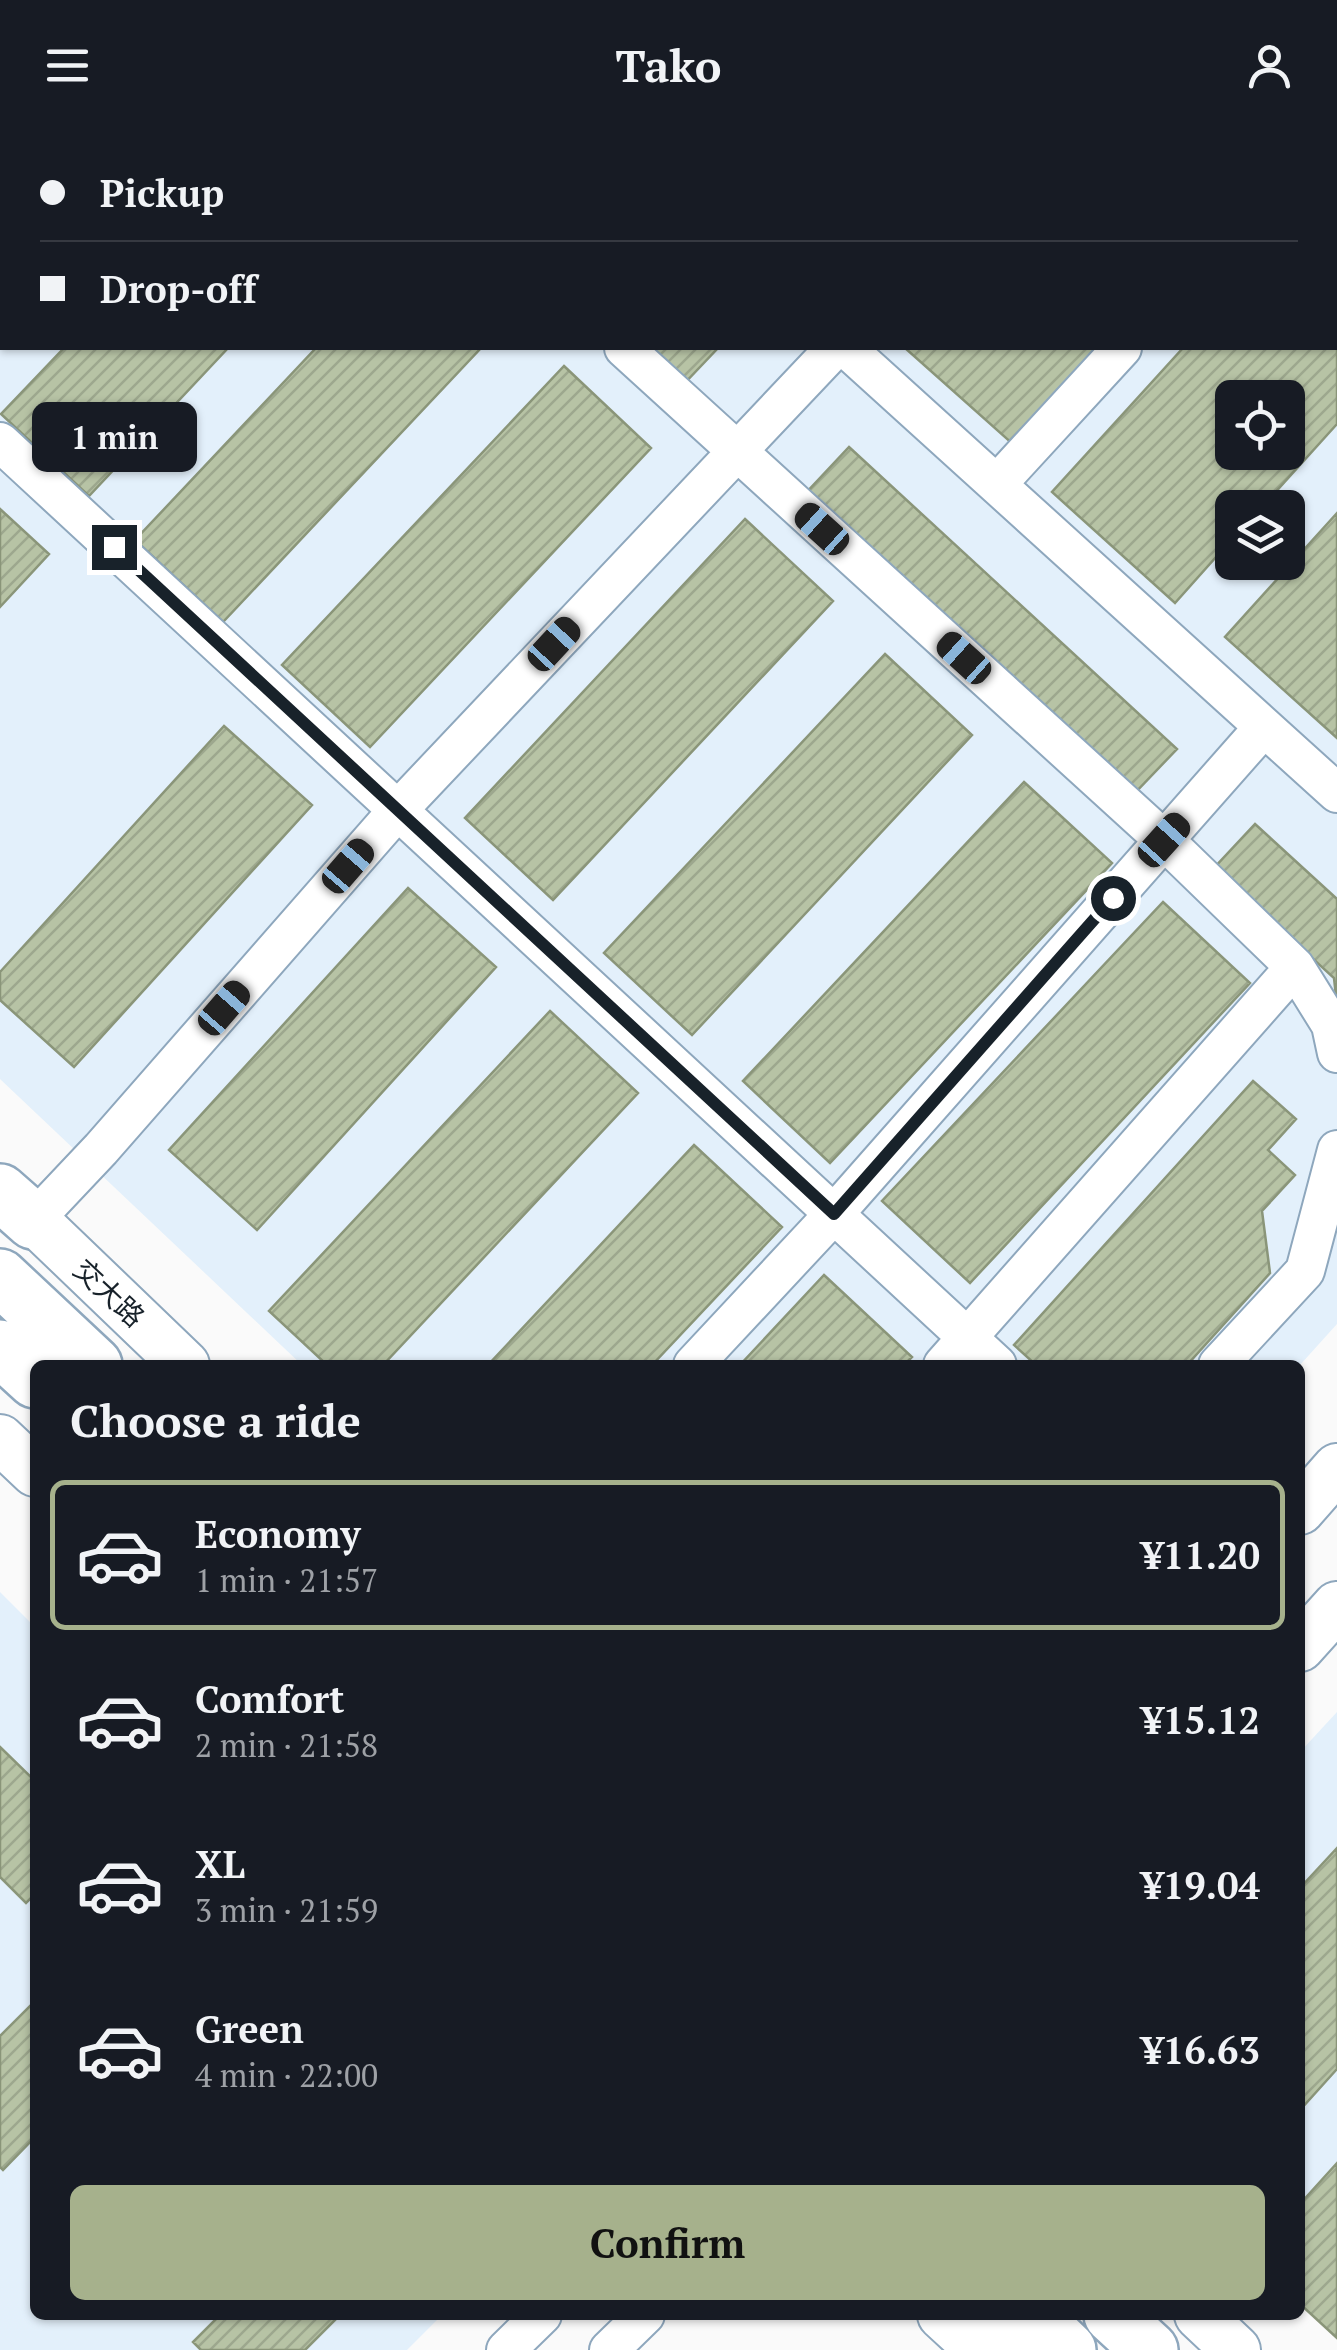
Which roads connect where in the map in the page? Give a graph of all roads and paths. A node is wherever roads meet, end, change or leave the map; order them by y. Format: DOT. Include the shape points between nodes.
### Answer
graph roads {
  1 [pos="626,350"];
  2 [pos="833,350"];
  3 [pos="848,350"];
  4 [pos="1120,350"];
  5 [pos="0,442"];
  6 [pos="736,451"];
  7 [pos="996,484"];
  8 [pos="1264,727"];
  9 [pos="1337,793"];
  10 [pos="398,810"];
  11 [pos="1164,840"];
  12 [pos="1295,967"];
  13 [pos="1337,1053"];
  14 [pos="1337,1150"];
  15 [pos="11,1200"];
  16 [pos="834,1214"];
  17 [pos="0,1277"];
  18 [pos="0,1348"];
  19 [pos="956,1352"];
  20 [pos="89,1360"];
  21 [pos="180,1360"];
  22 [pos="698,1360"];
  23 [pos="981,1360"];
  24 [pos="1223,1360"];
  25 [pos="30,1375"];
  26 [pos="0,1439"];
  27 [pos="30,1467"];
  28 [pos="1337,1468"];
  29 [pos="1305,1504"];
  30 [pos="537,2320"];
  31 [pos="640,2320"];
  32 [pos="947,2320"];
  33 [pos="1004,2320"];
  34 [pos="1037,2320"];
  35 [pos="1117,2320"];
  36 [pos="1204,2320"];
  37 [pos="506,2350"];
  38 [pos="610,2350"];
  39 [pos="980,2350"];
  40 [pos="1011,2350"];
  41 [pos="1068,2350"];
  42 [pos="1150,2350"];
  43 [pos="1236,2350"];
  1 -- 6 [label="street"];
  2 -- 6 [label="street"];
  3 -- 7 [label="street"];
  4 -- 7 [label="street"];
  5 -- 10 [label="street"];
  6 -- 10 [label="street"];
  6 -- 11 [label="street"];
  7 -- 8 [label="street"];
  8 -- 9 [label="street"];
  8 -- 11 [label="street"];
  10 -- 15 [label="street" via="100,1149"];
  10 -- 16 [label="street"];
  11 -- 12 [label="street"];
  11 -- 16 [label="street"];
  12 -- 13 [label="street" via="1331,1026"];
  12 -- 19 [label="street"];
  14 -- 24 [label="street" via="1305,1271"];
  15 -- 21 [label="main road, 交大路"];
  16 -- 19 [label="street"];
  16 -- 22 [label="street"];
  17 -- 20 [label="highway"];
  18 -- 25 [label="highway"];
  19 -- 23 [label="street"];
  26 -- 27 [label="main road"];
  28 -- 29 [label="main road"];
  30 -- 37 [label="street"];
  31 -- 38 [label="street"];
  32 -- 39 [label="main road"];
  33 -- 40 [label="main road"];
  34 -- 41 [label="highway"];
  35 -- 42 [label="highway"];
  36 -- 43 [label="main road"];
}
